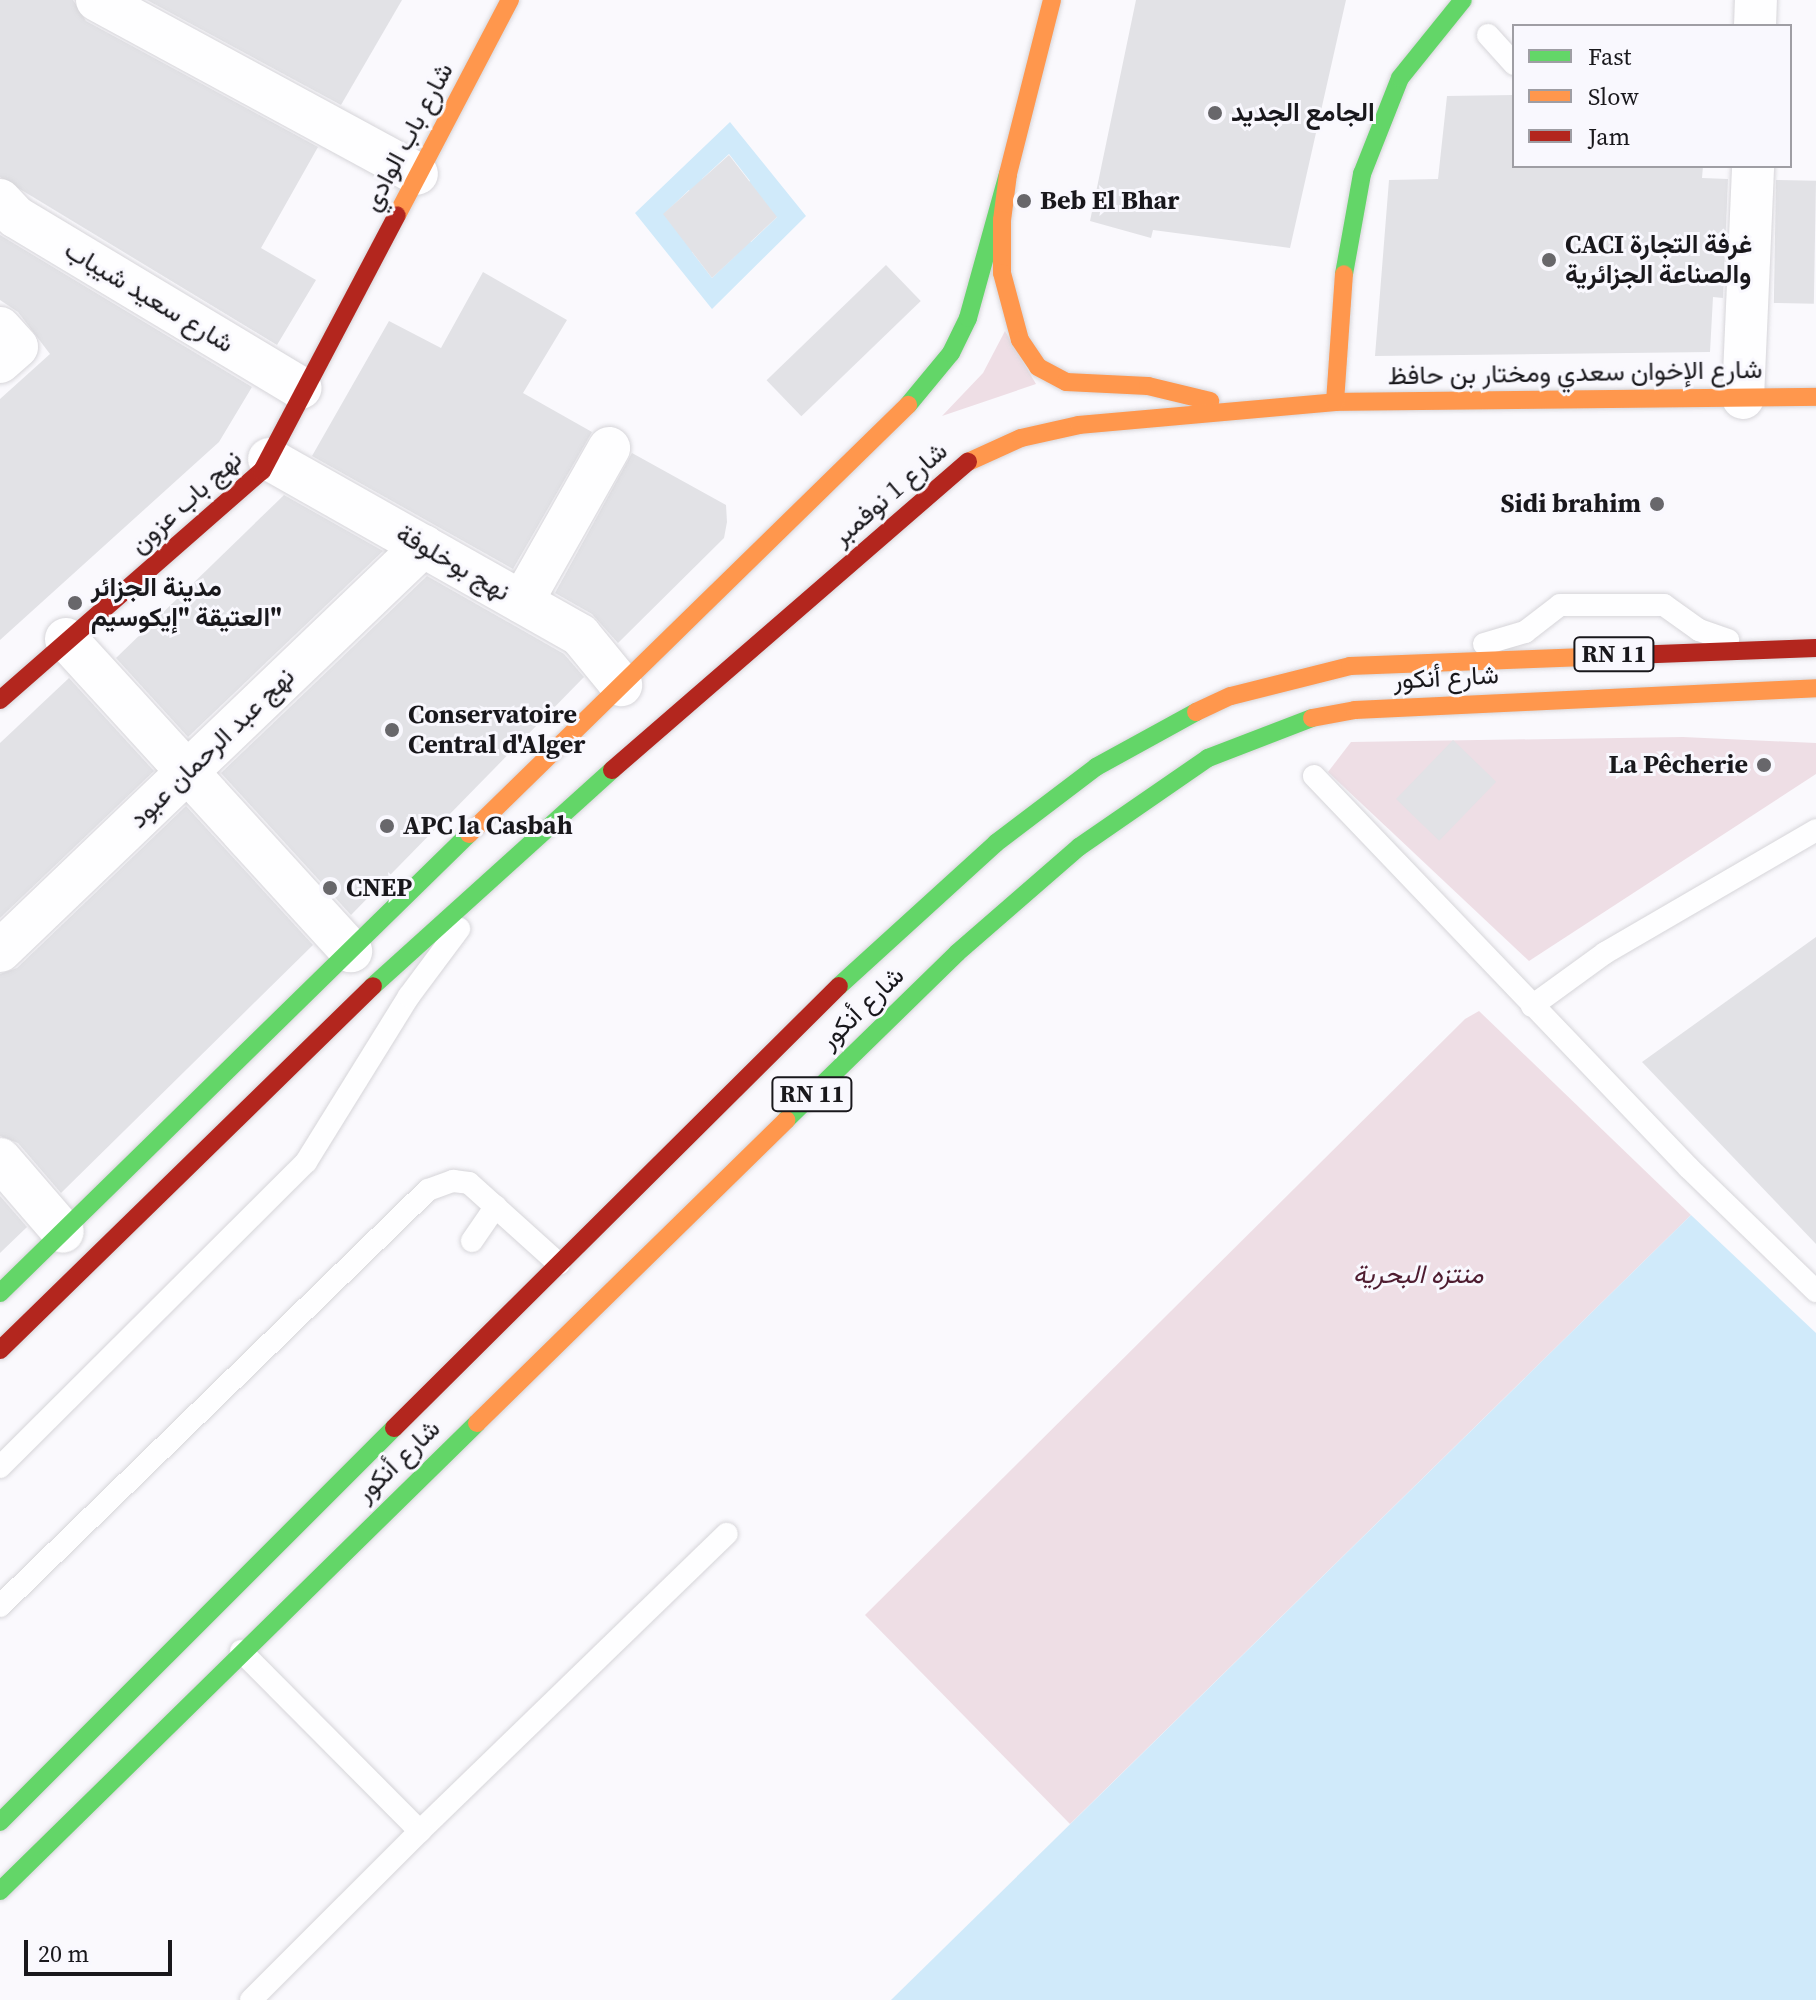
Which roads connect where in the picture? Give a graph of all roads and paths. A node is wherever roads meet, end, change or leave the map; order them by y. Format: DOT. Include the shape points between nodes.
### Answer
graph roads {
  1 [pos="97,0"];
  2 [pos="510,0"];
  3 [pos="1052,0"];
  4 [pos="1437,0"];
  5 [pos="1463,0"];
  6 [pos="1756,0"];
  7 [pos="1755,24"];
  8 [pos="1488,35"];
  9 [pos="1512,62"];
  10 [pos="1753,168"];
  11 [pos="417,174"];
  12 [pos="1008,174"];
  13 [pos="1362,174"];
  14 [pos="0,200"];
  15 [pos="352,299"];
  16 [pos="0,328"];
  17 [pos="0,362"];
  18 [pos="301,388"];
  19 [pos="1816,397"];
  20 [pos="1743,398"];
  21 [pos="1335,402"];
  22 [pos="1240,408"];
  23 [pos="609,448"];
  24 [pos="269,459"];
  25 [pos="423,546"];
  26 [pos="522,602"];
  27 [pos="66,639"];
  28 [pos="1816,648"];
  29 [pos="1789,649"];
  30 [pos="1411,660"];
  31 [pos="621,685"];
  32 [pos="1816,688"];
  33 [pos="0,700"];
  34 [pos="187,771"];
  35 [pos="1314,776"];
  36 [pos="554,819"];
  37 [pos="1816,830"];
  38 [pos="0,951"];
  39 [pos="351,951"];
  40 [pos="1532,1006"];
  41 [pos="0,1159"];
  42 [pos="496,1206"];
  43 [pos="63,1232"];
  44 [pos="472,1241"];
  45 [pos="559,1264"];
  46 [pos="1816,1291"];
  47 [pos="0,1293"];
  48 [pos="0,1350"];
  49 [pos="0,1467"];
  50 [pos="727,1534"];
  51 [pos="0,1606"];
  52 [pos="241,1651"];
  53 [pos="0,1822"];
  54 [pos="420,1831"];
  55 [pos="0,1891"];
  56 [pos="251,2000"];
  1 -- 11 [label="street"];
  2 -- 11 [label="main road, شارع باب الوادي"];
  3 -- 12 [label="main road"];
  4 -- 13 [label="main road" via="1385,82"];
  5 -- 13 [label="main road" via="1400,78"];
  6 -- 7 [label="street"];
  8 -- 9 [label="lane"];
  10 -- 20 [label="street"];
  11 -- 15 [label="main road, شارع باب الوادي"];
  12 -- 22 [label="main road" via="1002,273 1020,340 1038,367 1066,382 1148,386"];
  12 -- 31 [label="main road, شارع 1 نوفمبر" via="982,278 951,353 888,425"];
  13 -- 21 [label="main road" via="1345,257"];
  14 -- 18 [label="street, شارع سعيد شيباب" via="16,217"];
  15 -- 18 [label="main road, نهج باب عزون"];
  16 -- 17 [label="street" via="17,347"];
  18 -- 24 [label="main road, نهج باب عزون"];
  19 -- 20 [label="main road, شارع الإخوان سعدي ومختار بن حافظ"];
  20 -- 21 [label="main road, شارع الإخوان سعدي ومختار بن حافظ"];
  21 -- 22 [label="main road, شارع 1 نوفمبر"];
  22 -- 36 [label="main road, شارع 1 نوفمبر" via="1049,430 977,456"];
  23 -- 26 [label="street"];
  24 -- 25 [label="street, نهج بوخلوفة"];
  24 -- 27 [label="main road, نهج باب عزون" via="251,483"];
  25 -- 26 [label="street, نهج بوخلوفة"];
  25 -- 34 [label="street, نهج عبد الرحمان عبود"];
  26 -- 31 [label="street, نهج بوخلوفة" via="580,635"];
  27 -- 33 [label="main road, نهج باب عزون"];
  27 -- 34 [label="street"];
  28 -- 29 [label="main road, RN 11"];
  29 -- 30 [label="main road, RN 11"];
  29 -- 30 [label="lane" via="1710,635 1664,605 1560,605 1525,632 1502,641"];
  30 -- 45 [label="main road, شارع أنكور / RN 11" via="1289,678 1231,696 1175,721 1041,805 801,1021"];
  31 -- 39 [label="main road, شارع 1 نوفمبر"];
  32 -- 52 [label="main road, شارع أنكور / RN 11" via="1355,710 1292,724 1208,758 1079,847 957,953"];
  34 -- 38 [label="street, نهج عبد الرحمان عبود"];
  34 -- 39 [label="street"];
  35 -- 40 [label="lane"];
  36 -- 48 [label="main road, شارع 1 نوفمبر" via="277,1075"];
  36 -- 49 [label="lane" via="432,964 306,1162"];
  37 -- 40 [label="lane" via="1605,953"];
  39 -- 43 [label="main road, شارع 1 نوفمبر"];
  40 -- 46 [label="lane"];
  41 -- 43 [label="street"];
  42 -- 44 [label="lane"];
  42 -- 45 [label="lane"];
  42 -- 51 [label="lane" via="469,1183 453,1181 428,1190"];
  43 -- 47 [label="main road, شارع 1 نوفمبر"];
  45 -- 53 [label="main road, شارع أنكور / RN 11"];
  50 -- 54 [label="lane"];
  52 -- 54 [label="lane"];
  52 -- 55 [label="main road, شارع أنكور / RN 11"];
  54 -- 56 [label="lane"];
}
